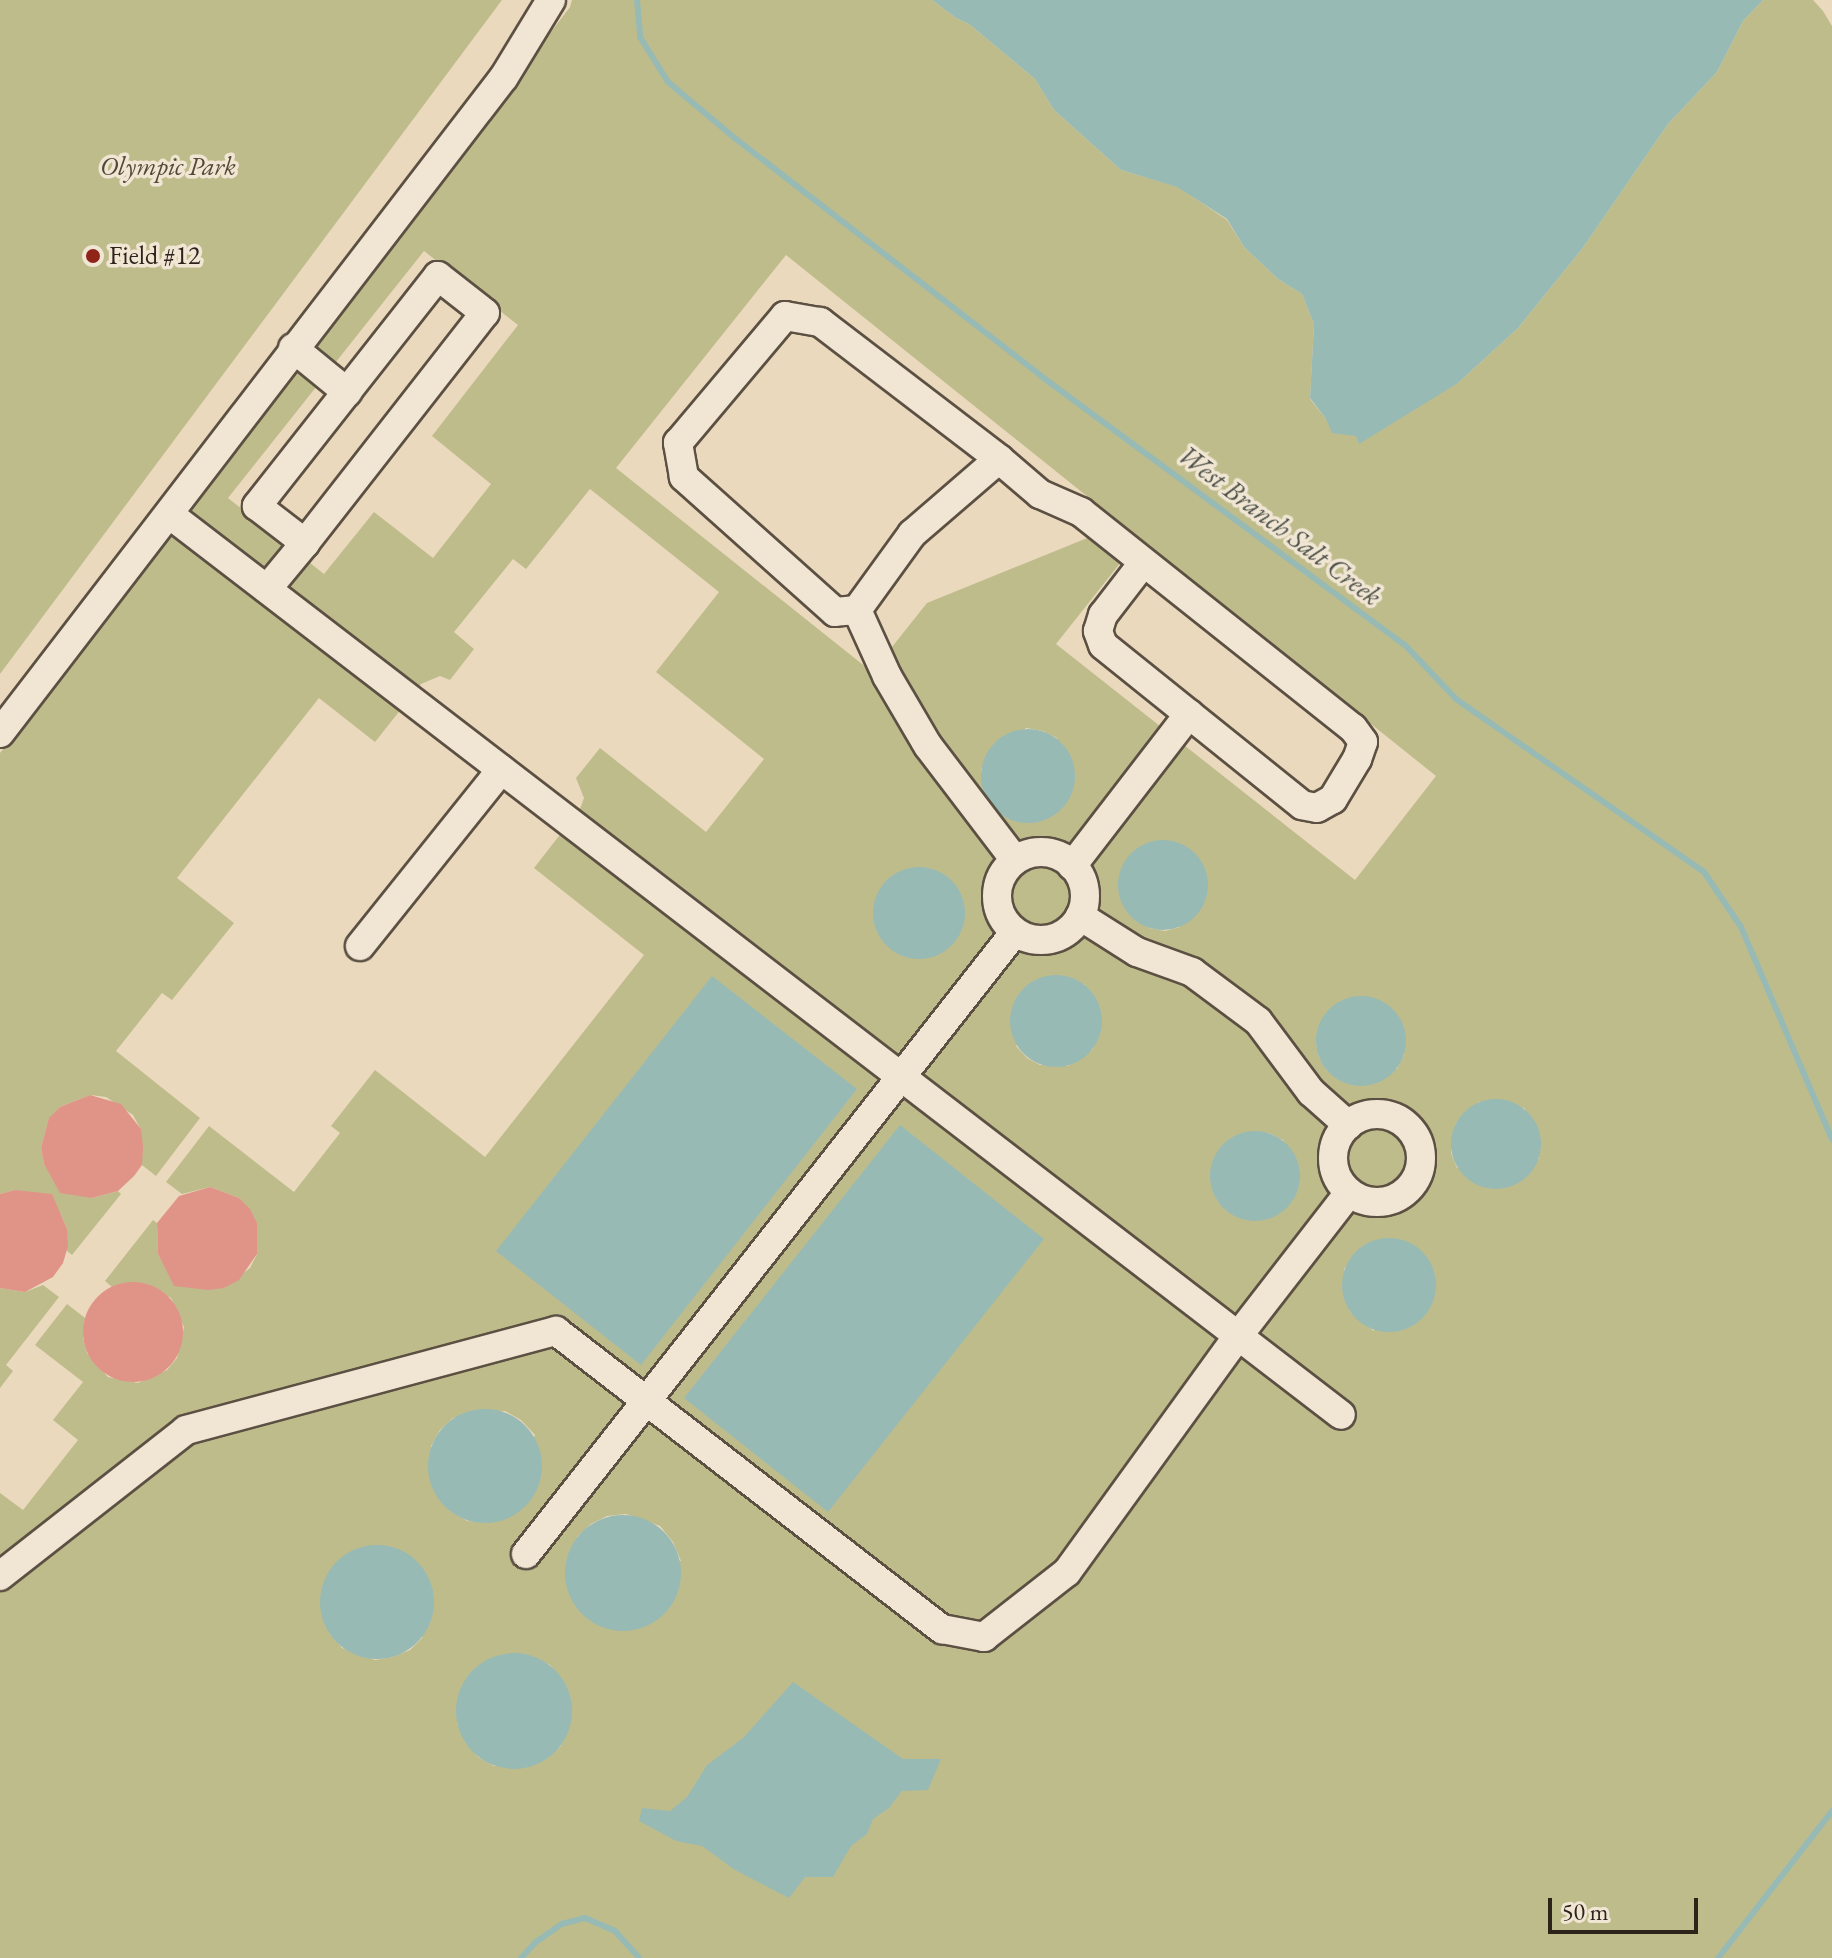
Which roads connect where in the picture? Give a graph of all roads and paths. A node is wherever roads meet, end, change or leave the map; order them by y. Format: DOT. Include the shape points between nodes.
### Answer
graph roads {
  1 [pos="551,0"];
  2 [pos="293,348"];
  3 [pos="347,392"];
  4 [pos="999,459"];
  5 [pos="169,514"];
  6 [pos="305,543"];
  7 [pos="1143,563"];
  8 [pos="267,589"];
  9 [pos="857,610"];
  10 [pos="1189,714"];
  11 [pos="0,733"];
  12 [pos="501,770"];
  13 [pos="1015,860"];
  14 [pos="1072,866"];
  15 [pos="1080,916"];
  16 [pos="1015,932"];
  17 [pos="360,946"];
  18 [pos="902,1078"];
  19 [pos="1348,1125"];
  20 [pos="1349,1193"];
  21 [pos="1238,1336"];
  22 [pos="647,1401"];
  23 [pos="1341,1415"];
  24 [pos="526,1554"];
  25 [pos="0,1576"];
  1 -- 2 [label="street" via="504,77"];
  2 -- 3 [label="street"];
  2 -- 5 [label="street"];
  3 -- 6 [label="street" via="257,506"];
  3 -- 6 [label="street" via="438,276 485,313"];
  4 -- 7 [label="street" via="1040,494 1081,512"];
  4 -- 9 [label="street" via="912,534"];
  4 -- 9 [label="street" via="820,322 785,316 678,443 684,477 835,612"];
  5 -- 8 [label="street"];
  5 -- 11 [label="street"];
  6 -- 8 [label="street"];
  7 -- 10 [label="street" via="1103,615 1098,631 1103,645"];
  7 -- 10 [label="street" via="1353,728 1363,742 1333,799 1317,808 1302,805"];
  8 -- 12 [label="street"];
  9 -- 13 [label="street" via="928,746"];
  10 -- 14 [label="street"];
  12 -- 17 [label="street"];
  12 -- 18 [label="street"];
  13 -- 14 [label="street" via="1042,852 1056,854"];
  13 -- 16 [label="street" via="999,882 997,896 998,909"];
  14 -- 15 [label="street" via="1084,886"];
  15 -- 16 [label="street" via="1058,936 1029,938"];
  15 -- 19 [label="street" via="1137,952 1192,972 1258,1021 1311,1092"];
  16 -- 18 [label="street"];
  18 -- 21 [label="street"];
  18 -- 22 [label="street"];
  19 -- 20 [label="street" via="1333,1152 1339,1181"];
  19 -- 20 [label="street" via="1373,1114 1401,1120 1419,1142 1422,1156 1415,1183 1392,1201 1377,1203"];
  20 -- 21 [label="street"];
  21 -- 22 [label="street" via="1067,1572 984,1637 942,1629"];
  21 -- 23 [label="street"];
  22 -- 24 [label="street"];
  22 -- 25 [label="street" via="556,1331 390,1373 186,1430"];
}
